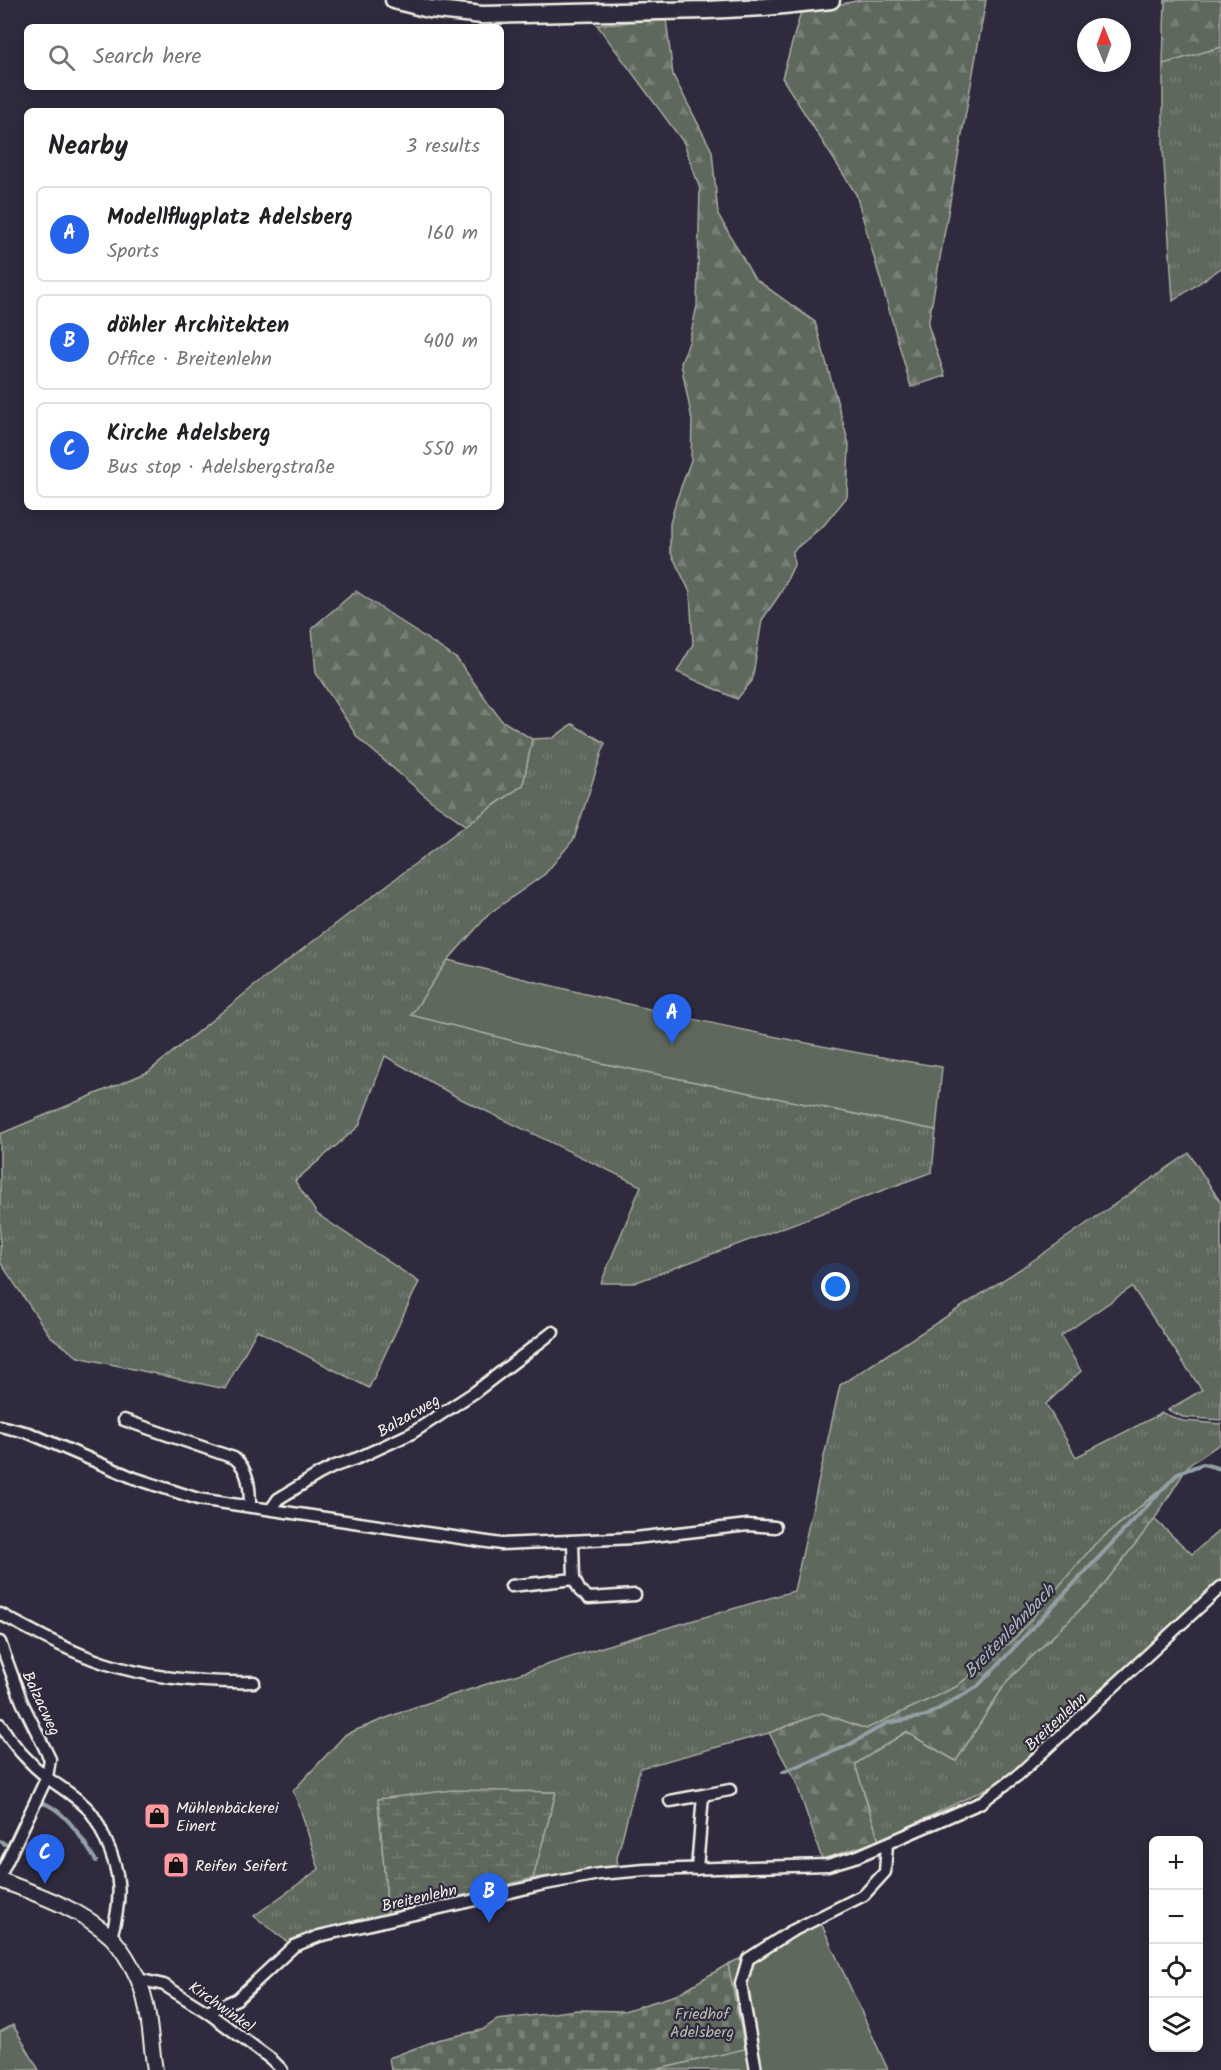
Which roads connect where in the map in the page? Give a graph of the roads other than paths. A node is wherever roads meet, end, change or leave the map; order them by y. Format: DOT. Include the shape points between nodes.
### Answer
graph roads {
  1 [pos="394,0"];
  2 [pos="831,0"];
  3 [pos="553,1332"];
  4 [pos="124,1420"];
  5 [pos="0,1426"];
  6 [pos="250,1507"];
  7 [pos="271,1509"];
  8 [pos="775,1527"];
  9 [pos="573,1542"];
  10 [pos="574,1580"];
  11 [pos="511,1586"];
  12 [pos="1221,1587"];
  13 [pos="635,1595"];
  14 [pos="0,1614"];
  15 [pos="0,1642"];
  16 [pos="254,1682"];
  17 [pos="0,1724"];
  18 [pos="47,1777"];
  19 [pos="730,1790"];
  20 [pos="703,1795"];
  21 [pos="670,1801"];
  22 [pos="887,1844"];
  23 [pos="697,1869"];
  24 [pos="0,1878"];
  25 [pos="111,1937"];
  26 [pos="138,1979"];
  27 [pos="207,2012"];
  28 [pos="155,2070"];
  29 [pos="282,2070"];
  30 [pos="756,2070"];
  1 -- 2 [label="main road" via="482,15 707,10"];
  3 -- 7 [label="street, Balzacweg" via="475,1392 412,1433 319,1474 278,1499"];
  4 -- 6 [label="street" via="234,1458 241,1463 247,1479"];
  5 -- 6 [label="street" via="29,1433 169,1490"];
  6 -- 7 [label="street"];
  7 -- 9 [label="street" via="501,1544"];
  8 -- 9 [label="street" via="748,1525"];
  9 -- 10 [label="street"];
  10 -- 11 [label="street"];
  10 -- 13 [label="street" via="589,1598"];
  12 -- 22 [label="street, Breitenlehn" via="1018,1775 980,1803"];
  14 -- 16 [label="street" via="77,1653 131,1671 187,1680"];
  15 -- 18 [label="street, Balzacweg" via="22,1702 48,1752"];
  17 -- 18 [label="street" via="26,1758"];
  18 -- 24 [label="street, Balzacweg"];
  18 -- 25 [label="street" via="90,1811 112,1854 119,1891 118,1916"];
  19 -- 20 [label="street"];
  20 -- 21 [label="street"];
  20 -- 23 [label="street"];
  22 -- 23 [label="street, Breitenlehn" via="828,1865"];
  22 -- 30 [label="street" via="885,1872 864,1895 790,1932 748,1959 741,1984"];
  23 -- 27 [label="street, Breitenlehn" via="625,1871 567,1879 318,1936 294,1946 237,1999"];
  24 -- 25 [label="street" via="83,1916"];
  25 -- 26 [label="street"];
  26 -- 27 [label="street, Kirchwinkel" via="164,1985"];
  26 -- 28 [label="street"];
  27 -- 29 [label="street, Kirchwinkel"];
}
